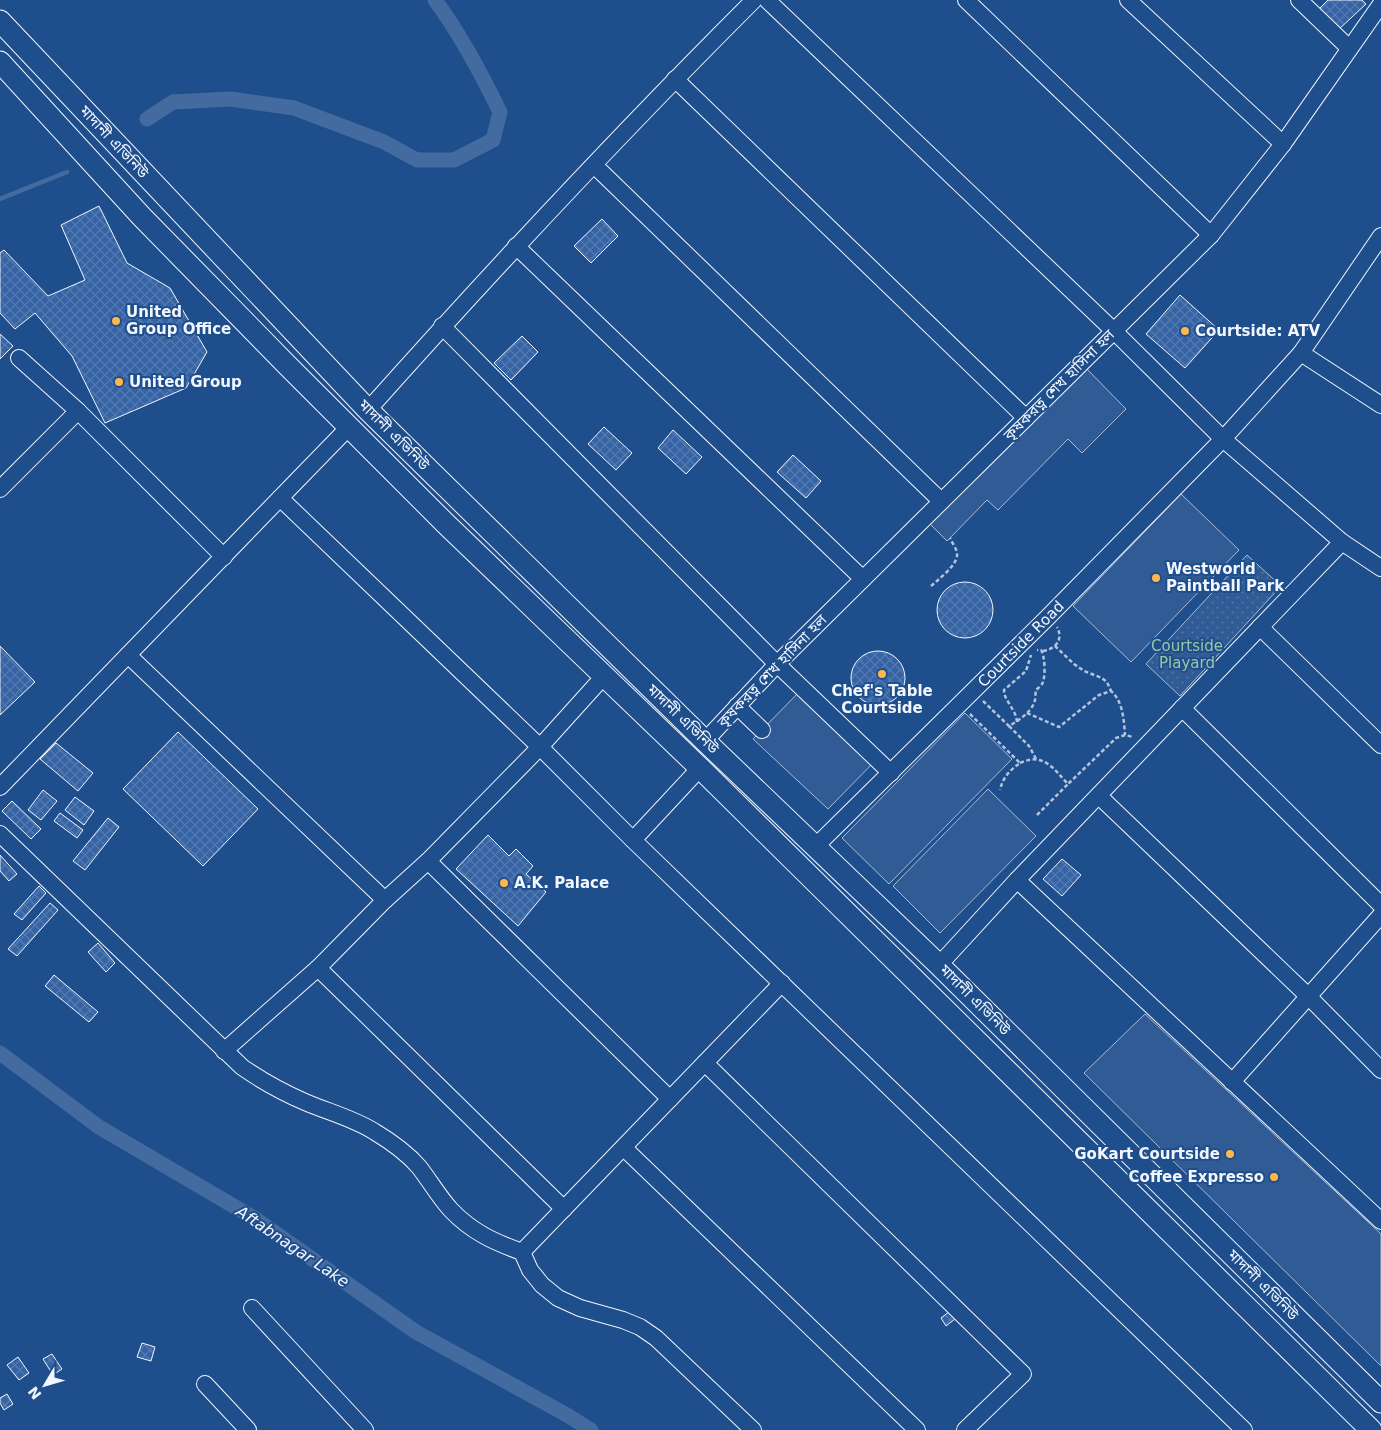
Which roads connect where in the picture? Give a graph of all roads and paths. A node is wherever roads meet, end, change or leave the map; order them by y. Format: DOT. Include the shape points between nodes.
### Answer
graph roads {
  1 [pos="754,0"];
  2 [pos="767,0"];
  3 [pos="966,0"];
  4 [pos="1128,0"];
  5 [pos="1299,0"];
  6 [pos="1381,4"];
  7 [pos="0,21"];
  8 [pos="1349,48"];
  9 [pos="0,62"];
  10 [pos="675,79"];
  11 [pos="1283,144"];
  12 [pos="594,165"];
  13 [pos="1211,235"];
  14 [pos="1381,236"];
  15 [pos="516,246"];
  16 [pos="442,326"];
  17 [pos="1114,331"];
  18 [pos="1301,353"];
  19 [pos="19,358"];
  20 [pos="1381,406"];
  21 [pos="368,410"];
  22 [pos="78,411"];
  23 [pos="1026,418"];
  24 [pos="349,427"];
  25 [pos="1223,439"];
  26 [pos="0,489"];
  27 [pos="280,498"];
  28 [pos="942,501"];
  29 [pos="950,538"];
  30 [pos="1342,542"];
  31 [pos="224,556"];
  32 [pos="1381,568"];
  33 [pos="863,579"];
  34 [pos="931,586"];
  35 [pos="1260,627"];
  36 [pos="1043,651"];
  37 [pos="128,655"];
  38 [pos="777,664"];
  39 [pos="604,676"];
  40 [pos="973,691"];
  41 [pos="1111,691"];
  42 [pos="960,704"];
  43 [pos="737,706"];
  44 [pos="1182,708"];
  45 [pos="1027,713"];
  46 [pos="1017,722"];
  47 [pos="1009,726"];
  48 [pos="762,730"];
  49 [pos="1125,735"];
  50 [pos="705,740"];
  51 [pos="1381,745"];
  52 [pos="1146,746"];
  53 [pos="540,747"];
  54 [pos="1036,759"];
  55 [pos="1020,763"];
  56 [pos="700,768"];
  57 [pos="891,773"];
  58 [pos="1068,784"];
  59 [pos="0,787"];
  60 [pos="1000,790"];
  61 [pos="1098,796"];
  62 [pos="1038,815"];
  63 [pos="0,834"];
  64 [pos="633,840"];
  65 [pos="815,847"];
  66 [pos="428,861"];
  67 [pos="799,866"];
  68 [pos="1017,880"];
  69 [pos="385,900"];
  70 [pos="1381,905"];
  71 [pos="1381,915"];
  72 [pos="939,965"];
  73 [pos="318,968"];
  74 [pos="782,983"];
  75 [pos="922,988"];
  76 [pos="1308,996"];
  77 [pos="224,1050"];
  78 [pos="705,1063"];
  79 [pos="1381,1070"];
  80 [pos="1232,1082"];
  81 [pos="670,1099"];
  82 [pos="624,1148"];
  83 [pos="564,1209"];
  84 [pos="1381,1222"];
  85 [pos="522,1252"];
  86 [pos="252,1308"];
  87 [pos="205,1384"];
  88 [pos="1381,1402"];
  89 [pos="248,1430"];
  90 [pos="365,1430"];
  91 [pos="754,1430"];
  92 [pos="917,1430"];
  93 [pos="965,1430"];
  94 [pos="1244,1430"];
  95 [pos="1371,1430"];
  1 -- 10 [label="street"];
  2 -- 17 [label="street"];
  3 -- 13 [label="street"];
  4 -- 11 [label="street"];
  5 -- 8 [label="street"];
  6 -- 8 [label="street, কৃষকরত্ন শেখ হাসিনা হল"];
  7 -- 21 [label="main road, মাদানী এভিনিউ"];
  8 -- 11 [label="street, কৃষকরত্ন শেখ হাসিনা হল"];
  9 -- 24 [label="main road, মাদানী এভিনিউ" via="142,217"];
  10 -- 12 [label="street"];
  10 -- 23 [label="street"];
  11 -- 13 [label="street, কৃষকরত্ন শেখ হাসিনা হল"];
  12 -- 15 [label="street"];
  12 -- 28 [label="street"];
  13 -- 17 [label="street, কৃষকরত্ন শেখ হাসিনা হল"];
  14 -- 18 [label="street, Courtside Road"];
  15 -- 16 [label="street"];
  15 -- 33 [label="street"];
  16 -- 21 [label="street"];
  16 -- 38 [label="street"];
  17 -- 23 [label="street, কৃষকরত্ন শেখ হাসিনা হল"];
  17 -- 25 [label="street"];
  18 -- 20 [label="street"];
  18 -- 25 [label="street, Courtside Road"];
  19 -- 22 [label="street"];
  21 -- 50 [label="main road, মাদানী এভিনিউ"];
  22 -- 26 [label="street"];
  22 -- 31 [label="street"];
  23 -- 28 [label="street, কৃষকরত্ন শেখ হাসিনা হল"];
  24 -- 27 [label="street"];
  24 -- 39 [label="main road, মাদানী এভিনিউ"];
  25 -- 30 [label="street"];
  25 -- 40 [label="street, Courtside Road"];
  27 -- 31 [label="street"];
  27 -- 53 [label="street"];
  28 -- 33 [label="street, কৃষকরত্ন শেখ হাসিনা হল"];
  29 -- 34 [label="path" via="957,557"];
  30 -- 32 [label="street"];
  30 -- 35 [label="street"];
  31 -- 37 [label="street"];
  33 -- 38 [label="street, কৃষকরত্ন শেখ হাসিনা হল"];
  35 -- 44 [label="street"];
  35 -- 51 [label="street"];
  36 -- 41 [label="path" via="1055,646 1084,671 1107,682"];
  36 -- 45 [label="path" via="1044,678"];
  36 -- 46 [label="path" via="1037,650 1032,654 1026,671 1004,690"];
  37 -- 59 [label="street"];
  37 -- 69 [label="street"];
  38 -- 43 [label="street, কৃষকরত্ন শেখ হাসিনা হল"];
  38 -- 57 [label="street"];
  39 -- 53 [label="street"];
  39 -- 56 [label="main road, মাদানী এভিনিউ"];
  40 -- 42 [label="street, Courtside Road"];
  40 -- 47 [label="path"];
  41 -- 45 [label="path" via="1099,695 1059,727"];
  41 -- 49 [label="path" via="1118,698"];
  42 -- 55 [label="path"];
  42 -- 57 [label="street, Courtside Road"];
  43 -- 48 [label="street"];
  43 -- 50 [label="street, কৃষকরত্ন শেখ হাসিনা হল"];
  44 -- 52 [label="street"];
  44 -- 70 [label="street"];
  45 -- 46 [label="path"];
  46 -- 47 [label="path"];
  47 -- 54 [label="path" via="1029,746"];
  49 -- 52 [label="path"];
  49 -- 58 [label="path" via="1116,738"];
  50 -- 65 [label="main road, মাদানী এভিনিউ"];
  52 -- 61 [label="street"];
  53 -- 64 [label="street"];
  53 -- 66 [label="street"];
  54 -- 55 [label="path" via="1029,758"];
  54 -- 58 [label="path" via="1045,761"];
  55 -- 60 [label="path" via="1006,775"];
  56 -- 64 [label="street"];
  56 -- 67 [label="main road, মাদানী এভিনিউ"];
  57 -- 65 [label="street, Courtside Road"];
  58 -- 62 [label="path"];
  61 -- 68 [label="street"];
  61 -- 76 [label="street"];
  63 -- 77 [label="street"];
  64 -- 74 [label="street"];
  65 -- 67 [label="main road"];
  65 -- 72 [label="main road, মাদানী এভিনিউ"];
  66 -- 69 [label="street"];
  66 -- 81 [label="street"];
  67 -- 75 [label="main road, মাদানী এভিনিউ"];
  68 -- 72 [label="street"];
  68 -- 80 [label="street"];
  69 -- 73 [label="street"];
  71 -- 76 [label="street"];
  72 -- 75 [label="main road"];
  72 -- 88 [label="main road, মাদানী এভিনিউ"];
  73 -- 77 [label="street"];
  73 -- 83 [label="street"];
  74 -- 78 [label="street"];
  74 -- 94 [label="street"];
  75 -- 95 [label="main road, মাদানী এভিনিউ"];
  76 -- 79 [label="street"];
  76 -- 80 [label="street"];
  77 -- 85 [label="street" via="269,1086 374,1131 404,1152 451,1209 470,1226 488,1239"];
  78 -- 81 [label="street"];
  78 -- 93 [label="street" via="1023,1374"];
  80 -- 84 [label="street"];
  81 -- 82 [label="street"];
  82 -- 83 [label="street"];
  82 -- 92 [label="street"];
  83 -- 85 [label="street"];
  85 -- 91 [label="street" via="530,1270 558,1298 640,1327 656,1338"];
  86 -- 90 [label="street"];
  87 -- 89 [label="street"];
}
